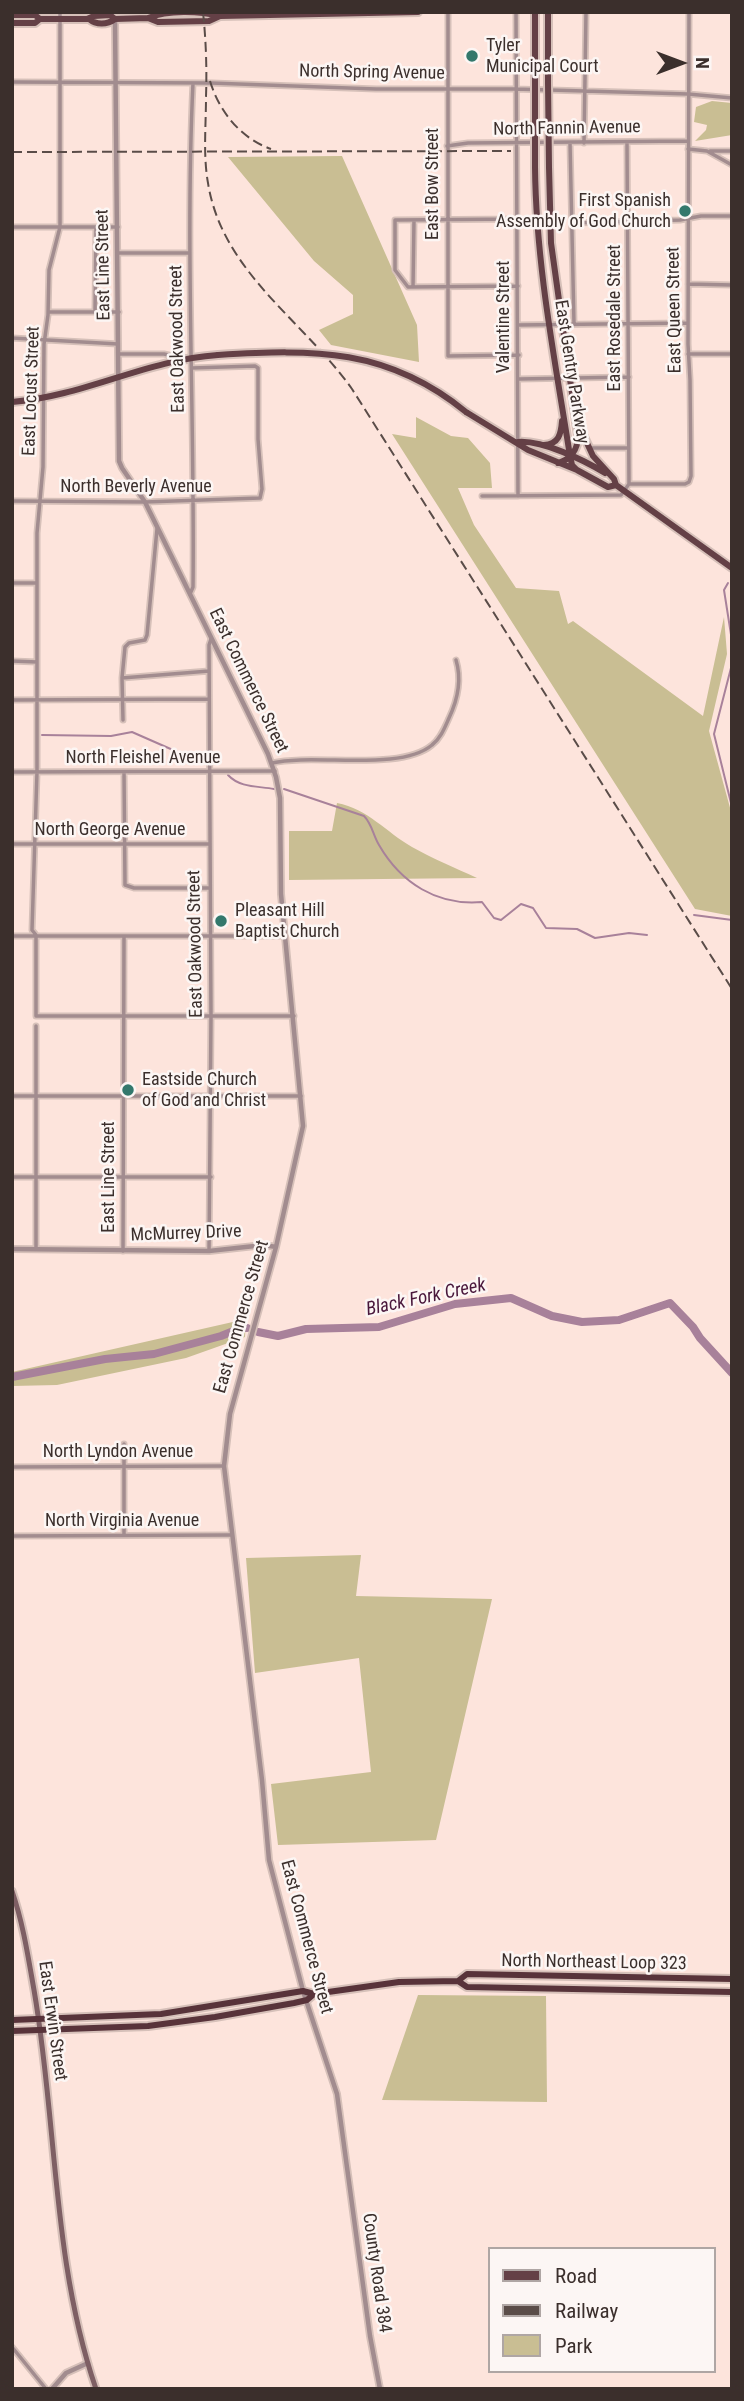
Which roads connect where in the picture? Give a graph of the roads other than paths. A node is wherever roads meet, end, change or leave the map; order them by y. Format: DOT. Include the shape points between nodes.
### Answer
graph roads {
  1 [pos="418,12"];
  2 [pos="448,12"];
  3 [pos="516,12"];
  4 [pos="548,12"];
  5 [pos="586,12"];
  6 [pos="688,12"];
  7 [pos="248,14"];
  8 [pos="12,15"];
  9 [pos="60,15"];
  10 [pos="534,15"];
  11 [pos="40,19"];
  12 [pos="114,19"];
  13 [pos="12,23"];
  14 [pos="12,82"];
  15 [pos="61,83"];
  16 [pos="116,83"];
  17 [pos="193,83"];
  18 [pos="447,89"];
  19 [pos="515,89"];
  20 [pos="586,92"];
  21 [pos="688,94"];
  22 [pos="732,98"];
  23 [pos="688,141"];
  24 [pos="516,143"];
  25 [pos="570,143"];
  26 [pos="584,143"];
  27 [pos="628,143"];
  28 [pos="447,146"];
  29 [pos="688,149"];
  30 [pos="708,151"];
  31 [pos="732,151"];
  32 [pos="732,165"];
  33 [pos="732,216"];
  34 [pos="688,218"];
  35 [pos="518,219"];
  36 [pos="414,220"];
  37 [pos="447,220"];
  38 [pos="629,220"];
  39 [pos="572,223"];
  40 [pos="60,227"];
  41 [pos="96,227"];
  42 [pos="118,227"];
  43 [pos="12,228"];
  44 [pos="118,253"];
  45 [pos="191,253"];
  46 [pos="687,284"];
  47 [pos="732,285"];
  48 [pos="447,286"];
  49 [pos="518,286"];
  50 [pos="413,287"];
  51 [pos="49,312"];
  52 [pos="95,312"];
  53 [pos="119,312"];
  54 [pos="688,323"];
  55 [pos="563,324"];
  56 [pos="574,324"];
  57 [pos="628,324"];
  58 [pos="519,325"];
  59 [pos="549,325"];
  60 [pos="12,338"];
  61 [pos="44,339"];
  62 [pos="118,344"];
  63 [pos="118,354"];
  64 [pos="688,354"];
  65 [pos="732,354"];
  66 [pos="519,355"];
  67 [pos="188,358"];
  68 [pos="192,368"];
  69 [pos="118,377"];
  70 [pos="629,377"];
  71 [pos="557,378"];
  72 [pos="571,378"];
  73 [pos="519,379"];
  74 [pos="44,399"];
  75 [pos="12,402"];
  76 [pos="563,412"];
  77 [pos="577,419"];
  78 [pos="518,442"];
  79 [pos="537,444"];
  80 [pos="588,447"];
  81 [pos="629,448"];
  82 [pos="570,456"];
  83 [pos="558,463"];
  84 [pos="577,470"];
  85 [pos="610,475"];
  86 [pos="629,484"];
  87 [pos="616,485"];
  88 [pos="624,491"];
  89 [pos="482,496"];
  90 [pos="518,496"];
  91 [pos="12,501"];
  92 [pos="40,501"];
  93 [pos="194,501"];
  94 [pos="145,502"];
  95 [pos="158,527"];
  96 [pos="732,568"];
  97 [pos="12,583"];
  98 [pos="37,583"];
  99 [pos="190,594"];
  100 [pos="212,637"];
  101 [pos="456,660"];
  102 [pos="12,662"];
  103 [pos="37,662"];
  104 [pos="209,671"];
  105 [pos="122,678"];
  106 [pos="209,699"];
  107 [pos="12,700"];
  108 [pos="36,700"];
  109 [pos="122,700"];
  110 [pos="123,720"];
  111 [pos="272,763"];
  112 [pos="275,771"];
  113 [pos="12,772"];
  114 [pos="37,772"];
  115 [pos="124,772"];
  116 [pos="208,773"];
  117 [pos="12,844"];
  118 [pos="36,844"];
  119 [pos="208,844"];
  120 [pos="123,845"];
  121 [pos="209,888"];
  122 [pos="36,935"];
  123 [pos="12,936"];
  124 [pos="124,936"];
  125 [pos="209,936"];
  126 [pos="285,936"];
  127 [pos="294,1016"];
  128 [pos="124,1017"];
  129 [pos="211,1017"];
  130 [pos="36,1027"];
  131 [pos="12,1096"];
  132 [pos="35,1096"];
  133 [pos="211,1096"];
  134 [pos="301,1096"];
  135 [pos="123,1097"];
  136 [pos="12,1177"];
  137 [pos="36,1177"];
  138 [pos="124,1177"];
  139 [pos="211,1177"];
  140 [pos="276,1247"];
  141 [pos="12,1249"];
  142 [pos="36,1249"];
  143 [pos="123,1251"];
  144 [pos="209,1251"];
  145 [pos="124,1444"];
  146 [pos="124,1466"];
  147 [pos="224,1466"];
  148 [pos="12,1467"];
  149 [pos="124,1535"];
  150 [pos="231,1535"];
  151 [pos="12,1536"];
  152 [pos="12,1891"];
  153 [pos="606,1977"];
  154 [pos="732,1979"];
  155 [pos="458,1981"];
  156 [pos="303,1990"];
  157 [pos="605,1990"];
  158 [pos="732,1992"];
  159 [pos="314,1994"];
  160 [pos="307,2000"];
  161 [pos="12,2020"];
  162 [pos="39,2020"];
  163 [pos="41,2030"];
  164 [pos="12,2031"];
  165 [pos="346,2160"];
  166 [pos="12,2347"];
  167 [pos="88,2363"];
  168 [pos="49,2389"];
  169 [pos="96,2389"];
  170 [pos="380,2389"];
  1 -- 7 [label="main road"];
  2 -- 18 [label="street, East Bow Street"];
  3 -- 19 [label="street, Valentine Street"];
  4 -- 55 [label="main road, East Gentry Parkway, bridge" via="551,234"];
  5 -- 20 [label="street"];
  6 -- 21 [label="street, East Queen Street"];
  7 -- 12 [label="main road" via="184,22"];
  8 -- 11 [label="main road"];
  9 -- 11 [label="main road"];
  9 -- 12 [label="main road" via="89,19 110,15"];
  9 -- 15 [label="street, East Locust Street"];
  10 -- 59 [label="main road, East Gentry Parkway, bridge" via="537,229"];
  11 -- 13 [label="main road"];
  12 -- 16 [label="street, East Line Street"];
  14 -- 15 [label="street, North Spring Avenue"];
  15 -- 16 [label="street, North Spring Avenue"];
  15 -- 40 [label="street, East Locust Street"];
  16 -- 17 [label="street, North Spring Avenue"];
  16 -- 42 [label="street, East Line Street"];
  17 -- 18 [label="street, North Spring Avenue"];
  17 -- 45 [label="street, East Oakwood Street"];
  18 -- 19 [label="street, North Spring Avenue"];
  18 -- 28 [label="street, East Bow Street"];
  19 -- 20 [label="street, North Spring Avenue"];
  19 -- 24 [label="street, Valentine Street"];
  20 -- 21 [label="street, North Spring Avenue"];
  20 -- 26 [label="street"];
  21 -- 22 [label="street, North Spring Avenue"];
  21 -- 23 [label="street, East Queen Street"];
  23 -- 27 [label="street, North Fannin Avenue"];
  23 -- 29 [label="street, East Queen Street"];
  24 -- 25 [label="street, North Fannin Avenue"];
  24 -- 28 [label="street, North Fannin Avenue"];
  24 -- 35 [label="street, Valentine Street"];
  25 -- 26 [label="street, North Fannin Avenue"];
  25 -- 39 [label="street"];
  26 -- 27 [label="street, North Fannin Avenue"];
  27 -- 38 [label="street, East Rosedale Street"];
  28 -- 37 [label="street, East Bow Street"];
  29 -- 30 [label="street"];
  29 -- 34 [label="street, East Queen Street"];
  30 -- 31 [label="street"];
  30 -- 32 [label="street"];
  33 -- 34 [label="street"];
  34 -- 38 [label="street"];
  34 -- 46 [label="street, East Queen Street"];
  35 -- 37 [label="street"];
  35 -- 49 [label="street, Valentine Street"];
  36 -- 37 [label="street"];
  36 -- 50 [label="street"];
  36 -- 50 [label="street" via="395,220 396,270 407,286"];
  37 -- 48 [label="street, East Bow Street"];
  38 -- 39 [label="street"];
  38 -- 57 [label="street, East Rosedale Street"];
  39 -- 56 [label="street"];
  40 -- 41 [label="street"];
  40 -- 43 [label="street"];
  40 -- 51 [label="street, East Locust Street" via="49,265"];
  41 -- 42 [label="street"];
  41 -- 52 [label="street"];
  42 -- 44 [label="street, East Line Street"];
  44 -- 45 [label="street"];
  44 -- 53 [label="street, East Line Street"];
  45 -- 67 [label="street, East Oakwood Street"];
  46 -- 47 [label="street"];
  46 -- 54 [label="street, East Queen Street"];
  48 -- 49 [label="street"];
  48 -- 50 [label="street"];
  48 -- 66 [label="street, East Bow Street" via="448,356"];
  49 -- 58 [label="street, Valentine Street"];
  51 -- 52 [label="street"];
  51 -- 61 [label="street, East Locust Street"];
  52 -- 53 [label="street"];
  53 -- 62 [label="street, East Line Street"];
  54 -- 57 [label="street"];
  54 -- 64 [label="street, East Queen Street"];
  55 -- 56 [label="street"];
  55 -- 59 [label="street"];
  55 -- 72 [label="main road, East Gentry Parkway"];
  56 -- 57 [label="street"];
  57 -- 70 [label="street, East Rosedale Street"];
  58 -- 59 [label="street"];
  58 -- 66 [label="street, Valentine Street"];
  59 -- 71 [label="main road, East Gentry Parkway"];
  60 -- 61 [label="street"];
  61 -- 62 [label="street"];
  61 -- 74 [label="street, East Locust Street"];
  62 -- 63 [label="street, East Line Street"];
  63 -- 67 [label="street"];
  63 -- 69 [label="street, East Line Street"];
  64 -- 65 [label="street"];
  64 -- 86 [label="street, East Queen Street" via="689,482"];
  66 -- 73 [label="street, Valentine Street"];
  67 -- 68 [label="street, East Oakwood Street"];
  67 -- 69 [label="main road, East Gentry Parkway"];
  67 -- 78 [label="main road, East Gentry Parkway, bridge" via="355,357 422,381"];
  68 -- 93 [label="street, East Oakwood Street"];
  68 -- 93 [label="street, North Beverly Avenue" via="257,368 261,489 260,498"];
  69 -- 74 [label="main road, East Gentry Parkway"];
  69 -- 94 [label="street, East Line Street" via="119,461"];
  70 -- 72 [label="street"];
  70 -- 81 [label="street, East Rosedale Street"];
  71 -- 72 [label="street"];
  71 -- 73 [label="street"];
  71 -- 76 [label="main road, East Gentry Parkway"];
  72 -- 77 [label="main road, East Gentry Parkway"];
  73 -- 78 [label="street, Valentine Street"];
  74 -- 75 [label="main road, East Gentry Parkway"];
  74 -- 92 [label="street, East Locust Street"];
  76 -- 79 [label="main road" via="559,439"];
  76 -- 82 [label="main road, East Gentry Parkway"];
  77 -- 80 [label="main road, East Gentry Parkway"];
  77 -- 82 [label="main road, East Gentry Parkway" via="578,444"];
  78 -- 79 [label="main road"];
  78 -- 83 [label="main road, East Gentry Parkway"];
  78 -- 90 [label="street, Valentine Street"];
  79 -- 82 [label="main road"];
  80 -- 81 [label="street"];
  80 -- 85 [label="main road, East Gentry Parkway"];
  81 -- 86 [label="street, East Rosedale Street"];
  82 -- 83 [label="main road"];
  82 -- 84 [label="main road"];
  82 -- 85 [label="main road"];
  83 -- 84 [label="main road, East Gentry Parkway"];
  84 -- 87 [label="main road, East Gentry Parkway" via="608,486"];
  85 -- 87 [label="main road, East Gentry Parkway"];
  86 -- 88 [label="street"];
  87 -- 88 [label="main road, East Gentry Parkway"];
  88 -- 90 [label="street" via="621,495"];
  88 -- 96 [label="main road, East Gentry Parkway"];
  89 -- 90 [label="street"];
  91 -- 92 [label="street, North Beverly Avenue"];
  92 -- 94 [label="street, North Beverly Avenue"];
  92 -- 98 [label="street, East Locust Street"];
  93 -- 94 [label="street, North Beverly Avenue"];
  93 -- 99 [label="street, East Oakwood Street"];
  94 -- 95 [label="street, East Commerce Street"];
  95 -- 99 [label="street, East Commerce Street"];
  95 -- 105 [label="street" via="147,635 125,647"];
  97 -- 98 [label="street"];
  98 -- 103 [label="street, East Locust Street"];
  99 -- 100 [label="street, East Commerce Street"];
  100 -- 104 [label="street, East Oakwood Street"];
  100 -- 111 [label="street, East Commerce Street"];
  101 -- 111 [label="street" via="460,679 454,705 440,737 425,750 382,759"];
  102 -- 103 [label="street"];
  103 -- 108 [label="street, East Locust Street"];
  104 -- 105 [label="street"];
  104 -- 106 [label="street, East Oakwood Street"];
  105 -- 109 [label="street"];
  106 -- 109 [label="street"];
  106 -- 116 [label="street, East Oakwood Street"];
  107 -- 108 [label="street"];
  108 -- 109 [label="street"];
  108 -- 114 [label="street, East Locust Street"];
  109 -- 110 [label="street"];
  111 -- 112 [label="street, East Commerce Street"];
  112 -- 116 [label="street, North Fleishel Avenue"];
  112 -- 126 [label="street, East Commerce Street"];
  113 -- 114 [label="street, North Fleishel Avenue"];
  114 -- 115 [label="street, North Fleishel Avenue"];
  114 -- 118 [label="street, East Locust Street"];
  115 -- 116 [label="street, North Fleishel Avenue"];
  115 -- 120 [label="street"];
  116 -- 119 [label="street, East Oakwood Street"];
  117 -- 118 [label="street, North George Avenue"];
  118 -- 120 [label="street, North George Avenue"];
  118 -- 122 [label="street, East Locust Street" via="32,930"];
  119 -- 120 [label="street, North George Avenue"];
  119 -- 121 [label="street, East Oakwood Street"];
  120 -- 121 [label="street" via="125,885"];
  121 -- 125 [label="street, East Oakwood Street"];
  122 -- 123 [label="street"];
  122 -- 124 [label="street"];
  122 -- 128 [label="street, East Locust Street" via="36,1016"];
  124 -- 125 [label="street"];
  124 -- 128 [label="street, East Line Street"];
  125 -- 126 [label="street"];
  125 -- 129 [label="street, East Oakwood Street"];
  126 -- 127 [label="street, East Commerce Street"];
  127 -- 129 [label="street"];
  127 -- 134 [label="street, East Commerce Street"];
  128 -- 129 [label="street"];
  128 -- 135 [label="street, East Line Street"];
  129 -- 133 [label="street, East Oakwood Street"];
  130 -- 132 [label="street"];
  131 -- 132 [label="street"];
  132 -- 135 [label="street"];
  132 -- 137 [label="street"];
  133 -- 134 [label="street"];
  133 -- 135 [label="street"];
  133 -- 139 [label="street, East Oakwood Street"];
  134 -- 140 [label="street, East Commerce Street" via="302,1137"];
  135 -- 138 [label="street, East Line Street"];
  136 -- 137 [label="street"];
  137 -- 138 [label="street"];
  137 -- 142 [label="street"];
  138 -- 139 [label="street"];
  138 -- 143 [label="street, East Line Street"];
  139 -- 144 [label="street, East Oakwood Street"];
  140 -- 144 [label="street, McMurrey Drive"];
  140 -- 147 [label="street, East Commerce Street" via="231,1406"];
  141 -- 142 [label="street, McMurrey Drive"];
  142 -- 143 [label="street, McMurrey Drive"];
  143 -- 144 [label="street, McMurrey Drive"];
  145 -- 146 [label="street"];
  146 -- 147 [label="street, North Lyndon Avenue"];
  146 -- 148 [label="street, North Lyndon Avenue"];
  146 -- 149 [label="street"];
  147 -- 150 [label="street, East Commerce Street"];
  149 -- 150 [label="street, North Virginia Avenue"];
  149 -- 151 [label="street, North Virginia Avenue"];
  150 -- 156 [label="street, East Commerce Street" via="270,1860"];
  152 -- 162 [label="main road, East Erwin Street" via="24,1931"];
  153 -- 154 [label="highway, North Northeast Loop 323"];
  153 -- 155 [label="highway, North Northeast Loop 323" via="467,1974"];
  153 -- 157 [label="highway"];
  155 -- 157 [label="highway, North Northeast Loop 323" via="467,1987"];
  155 -- 159 [label="highway, North Northeast Loop 323" via="389,1983"];
  156 -- 159 [label="highway, North Northeast Loop 323"];
  156 -- 160 [label="street, East Commerce Street"];
  156 -- 162 [label="highway, North Northeast Loop 323" via="161,2014"];
  157 -- 158 [label="highway, North Northeast Loop 323"];
  159 -- 160 [label="highway"];
  160 -- 163 [label="highway" via="160,2025"];
  160 -- 165 [label="street, East Commerce Street" via="334,2084"];
  161 -- 162 [label="highway, North Northeast Loop 323"];
  162 -- 163 [label="main road, East Erwin Street"];
  163 -- 164 [label="highway"];
  163 -- 167 [label="main road, East Erwin Street" via="69,2283"];
  165 -- 170 [label="street, County Road 384"];
  166 -- 168 [label="street"];
  167 -- 168 [label="street" via="66,2373"];
  167 -- 169 [label="main road, East Erwin Street"];
}
